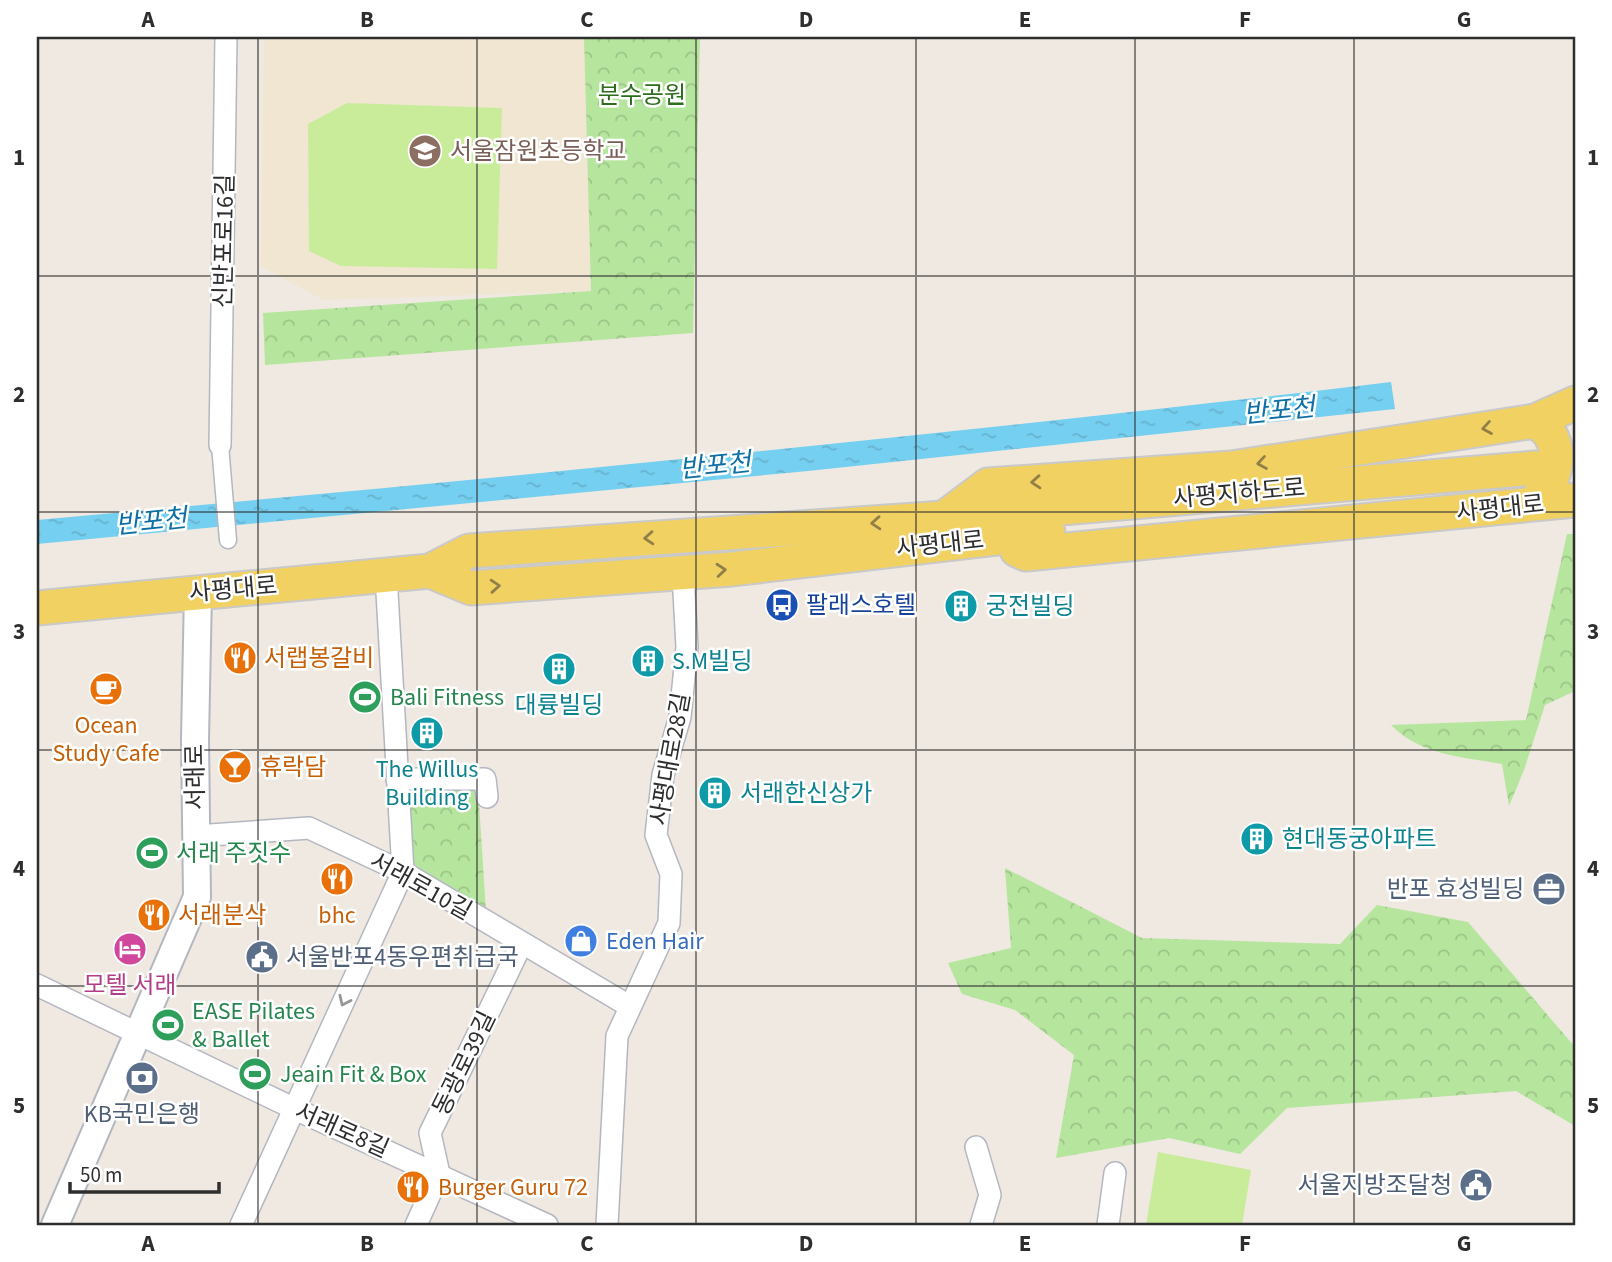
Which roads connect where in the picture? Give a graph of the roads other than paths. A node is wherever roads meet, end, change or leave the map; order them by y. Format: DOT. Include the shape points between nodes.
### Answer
graph roads {
  1 [pos="226,37"];
  2 [pos="1575,403"];
  3 [pos="1535,421"];
  4 [pos="220,444"];
  5 [pos="1532,486"];
  6 [pos="1575,500"];
  7 [pos="944,518"];
  8 [pos="228,540"];
  9 [pos="430,571"];
  10 [pos="683,573"];
  11 [pos="386,575"];
  12 [pos="198,593"];
  13 [pos="37,608"];
  14 [pos="397,779"];
  15 [pos="487,797"];
  16 [pos="196,836"];
  17 [pos="403,872"];
  18 [pos="522,943"];
  19 [pos="37,985"];
  20 [pos="629,1006"];
  21 [pos="138,1034"];
  22 [pos="295,1109"];
  23 [pos="976,1147"];
  24 [pos="1115,1173"];
  25 [pos="439,1174"];
  26 [pos="55,1225"];
  27 [pos="241,1225"];
  28 [pos="416,1225"];
  29 [pos="547,1225"];
  30 [pos="607,1225"];
  31 [pos="981,1225"];
  32 [pos="1108,1225"];
  1 -- 4 [label="street, 신반포로16길"];
  2 -- 3 [label="main road"];
  3 -- 5 [label="main road" via="1550,433 1556,453 1554,472 1544,493"];
  3 -- 7 [label="main road, one-way" via="1232,468 988,485"];
  4 -- 8 [label="street"];
  5 -- 6 [label="main road, 사평대로"];
  5 -- 7 [label="main road, 사평지하도로"];
  10 -- 5 [label="main road, 사평대로, one-way" via="993,537 1026,554"];
  7 -- 9 [label="main road, 사평대로, one-way" via="468,551"];
  9 -- 10 [label="main road, 사평대로, one-way" via="471,588"];
  9 -- 11 [label="main road, 사평대로"];
  10 -- 20 [label="street, 사평대로28길" via="687,647 681,705 663,775 656,835 671,874 669,923"];
  11 -- 12 [label="main road, 사평대로"];
  11 -- 14 [label="street"];
  12 -- 13 [label="main road, 사평대로"];
  12 -- 16 [label="street, 서래로"];
  14 -- 15 [label="street" via="485,779"];
  14 -- 17 [label="street"];
  16 -- 17 [label="street, 서래로10길" via="309,828"];
  16 -- 21 [label="street, 서래로" via="197,897"];
  17 -- 18 [label="street, 서래로10길"];
  17 -- 22 [label="street, one-way"];
  18 -- 20 [label="street, 서래로10길"];
  18 -- 25 [label="street, 동광로39길" via="430,1133"];
  19 -- 21 [label="street, 서래로8길"];
  20 -- 30 [label="street, 사평대로28길" via="617,1036"];
  21 -- 22 [label="street, 서래로8길"];
  21 -- 26 [label="street, 서래로"];
  22 -- 25 [label="street, 서래로8길"];
  22 -- 27 [label="street"];
  23 -- 31 [label="street" via="990,1195"];
  24 -- 32 [label="street"];
  25 -- 28 [label="street"];
  25 -- 29 [label="street, 서래로8길"];
}
